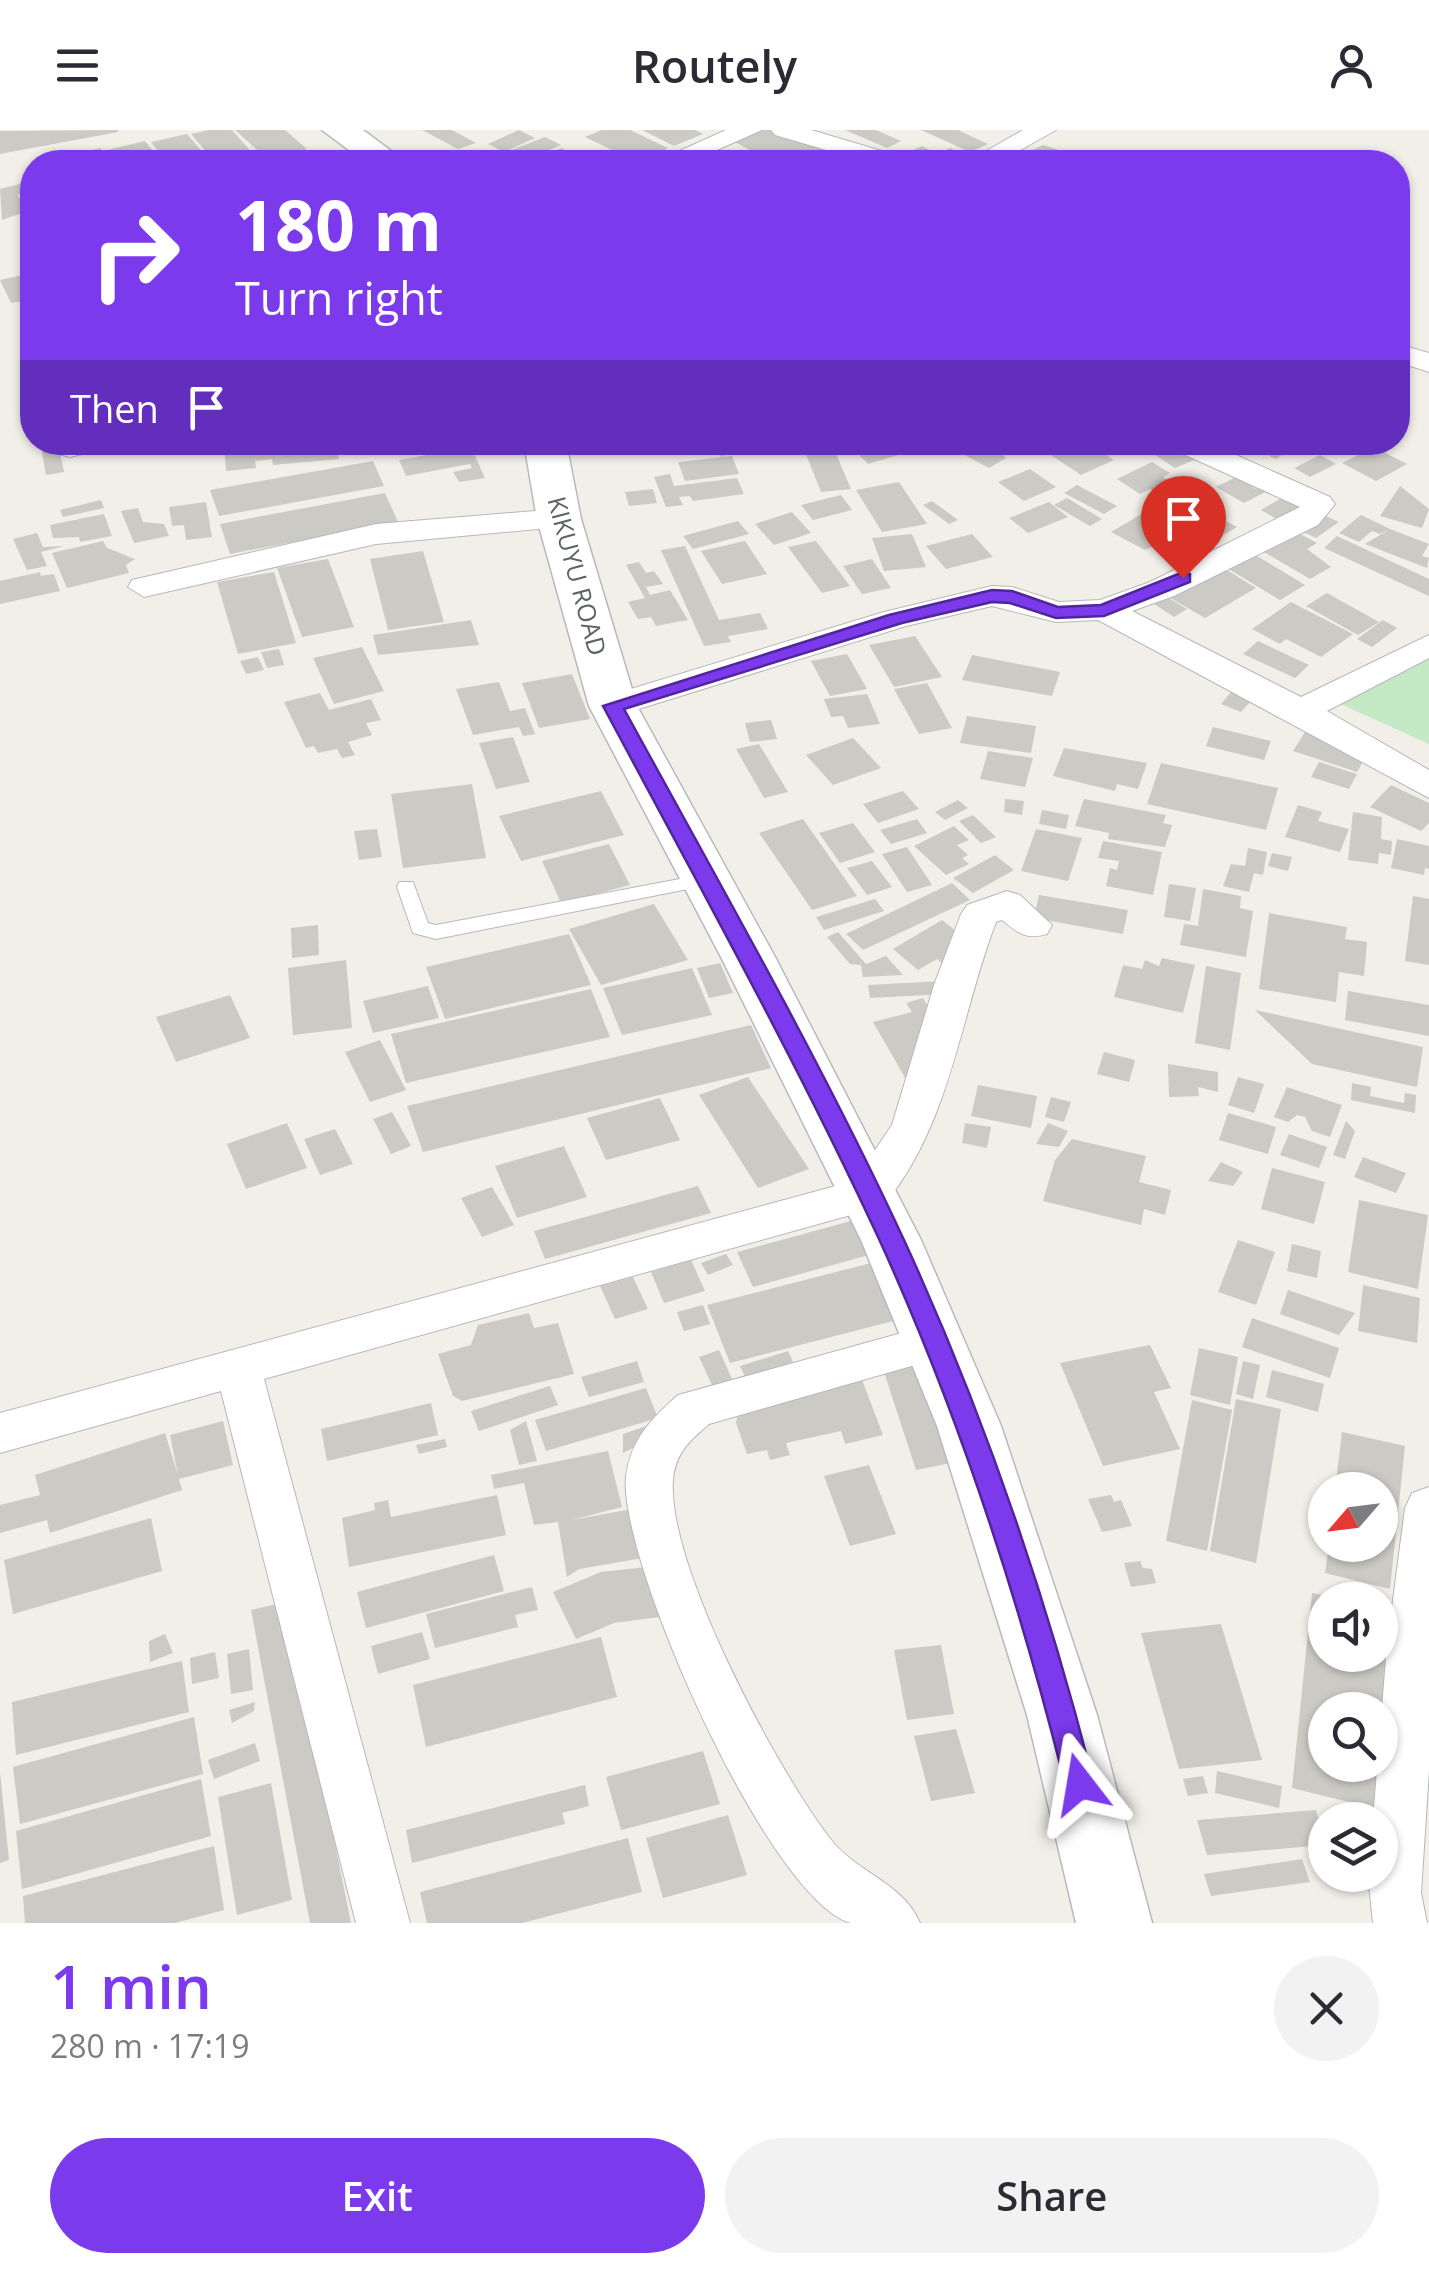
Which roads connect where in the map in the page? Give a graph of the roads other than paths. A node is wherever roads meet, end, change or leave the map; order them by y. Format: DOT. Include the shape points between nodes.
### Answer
graph roads {
  1 [pos="339,130"];
  2 [pos="749,130"];
  3 [pos="784,130"];
  4 [pos="1043,130"];
  5 [pos="370,150"];
  6 [pos="698,150"];
  7 [pos="852,150"];
  8 [pos="1004,150"];
  9 [pos="541,455"];
  10 [pos="1210,455"];
  11 [pos="559,519"];
  12 [pos="144,586"];
  13 [pos="1104,610"];
  14 [pos="1429,645"];
  15 [pos="613,706"];
  16 [pos="1301,711"];
  17 [pos="1429,786"];
  18 [pos="706,880"];
  19 [pos="406,887"];
  20 [pos="1033,925"];
  21 [pos="868,1194"];
  22 [pos="934,1342"];
  23 [pos="238,1368"];
  24 [pos="0,1433"];
  25 [pos="1429,1508"];
  26 [pos="383,1923"];
  27 [pos="893,1923"];
  28 [pos="1114,1923"];
  29 [pos="1400,1923"];
  1 -- 5 [label="main road"];
  2 -- 6 [label="street"];
  3 -- 7 [label="street"];
  4 -- 8 [label="street"];
  9 -- 11 [label="main road, KIKUYU ROAD"];
  10 -- 13 [label="street" via="1319,504 1308,518 1162,590"];
  11 -- 12 [label="street" via="376,534"];
  11 -- 15 [label="main road, KIKUYU ROAD"];
  13 -- 15 [label="street" via="1056,612 992,596"];
  13 -- 16 [label="street"];
  14 -- 16 [label="street"];
  15 -- 18 [label="main road, KIKUYU ROAD"];
  16 -- 17 [label="street"];
  18 -- 19 [label="lane" via="436,932 420,928"];
  18 -- 21 [label="main road, KIKUYU ROAD"];
  20 -- 21 [label="street" via="1006,904 980,914 954,983 918,1121 890,1171"];
  21 -- 22 [label="main road, KIKUYU ROAD"];
  21 -- 23 [label="street"];
  22 -- 27 [label="street" via="694,1409 662,1437 650,1475 652,1519 682,1612 751,1762 815,1862"];
  22 -- 28 [label="main road, KIKUYU ROAD" via="969,1426 1062,1715"];
  23 -- 24 [label="street"];
  23 -- 26 [label="street"];
  25 -- 29 [label="street" via="1396,1874"];
}
